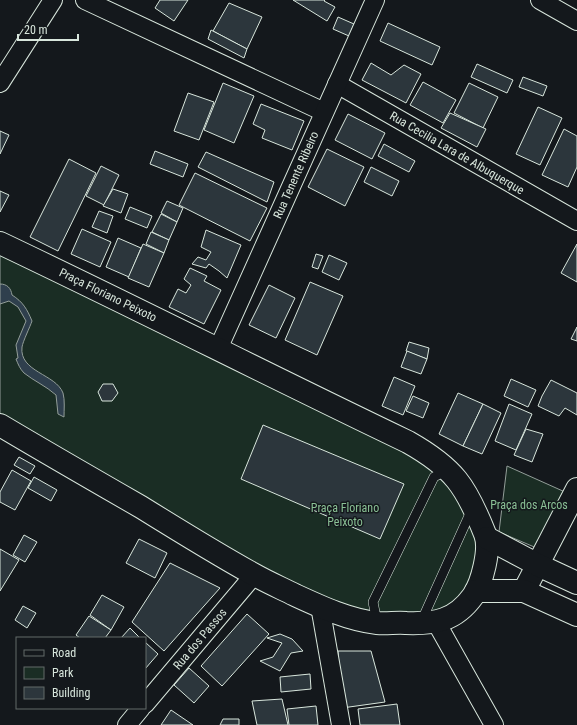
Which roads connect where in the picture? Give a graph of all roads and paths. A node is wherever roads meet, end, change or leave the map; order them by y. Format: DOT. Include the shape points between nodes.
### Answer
graph roads {
  1 [pos="53,0"];
  2 [pos="85,0"];
  3 [pos="375,0"];
  4 [pos="540,0"];
  5 [pos="577,21"];
  6 [pos="0,83"];
  7 [pos="337,84"];
  8 [pos="324,112"];
  9 [pos="577,221"];
  10 [pos="0,243"];
  11 [pos="218,349"];
  12 [pos="0,425"];
  13 [pos="448,469"];
  14 [pos="577,489"];
  15 [pos="474,505"];
  16 [pos="487,538"];
  17 [pos="538,565"];
  18 [pos="254,575"];
  19 [pos="577,583"];
  20 [pos="476,591"];
  21 [pos="524,591"];
  22 [pos="320,606"];
  23 [pos="577,615"];
  24 [pos="377,623"];
  25 [pos="428,623"];
  26 [pos="146,703"];
  27 [pos="140,709"];
  28 [pos="127,725"];
  29 [pos="341,725"];
  30 [pos="494,725"];
  1 -- 6 [label="street"];
  2 -- 8 [label="street"];
  3 -- 7 [label="street, Rua Tenente Ribeiro"];
  4 -- 5 [label="street"];
  7 -- 8 [label="street, Rua Tenente Ribeiro"];
  7 -- 9 [label="street, Rua Cecilia Lara de Albuquerque"];
  8 -- 11 [label="street, Rua Tenente Ribeiro"];
  10 -- 11 [label="main road, Praça Floriano Peixoto"];
  11 -- 13 [label="main road, Praça Floriano Peixoto" via="408,442"];
  12 -- 18 [label="main road, Praça Floriano Peixoto"];
  13 -- 15 [label="main road, Praça Floriano Peixoto"];
  13 -- 24 [label="lane" via="434,477 373,602"];
  14 -- 17 [label="main road"];
  15 -- 16 [label="main road, Praça Floriano Peixoto"];
  15 -- 25 [label="lane"];
  16 -- 17 [label="main road"];
  16 -- 20 [label="main road, Praça Floriano Peixoto" via="486,561"];
  17 -- 19 [label="main road"];
  17 -- 21 [label="main road"];
  18 -- 22 [label="main road, Praça Floriano Peixoto"];
  18 -- 26 [label="street, Rua dos Passos"];
  20 -- 21 [label="main road"];
  20 -- 25 [label="main road, Praça Floriano Peixoto" via="457,614"];
  21 -- 23 [label="main road"];
  22 -- 24 [label="main road, Praça Floriano Peixoto"];
  22 -- 29 [label="street"];
  24 -- 25 [label="main road, Praça Floriano Peixoto"];
  25 -- 30 [label="street"];
  27 -- 28 [label="street"];
}
